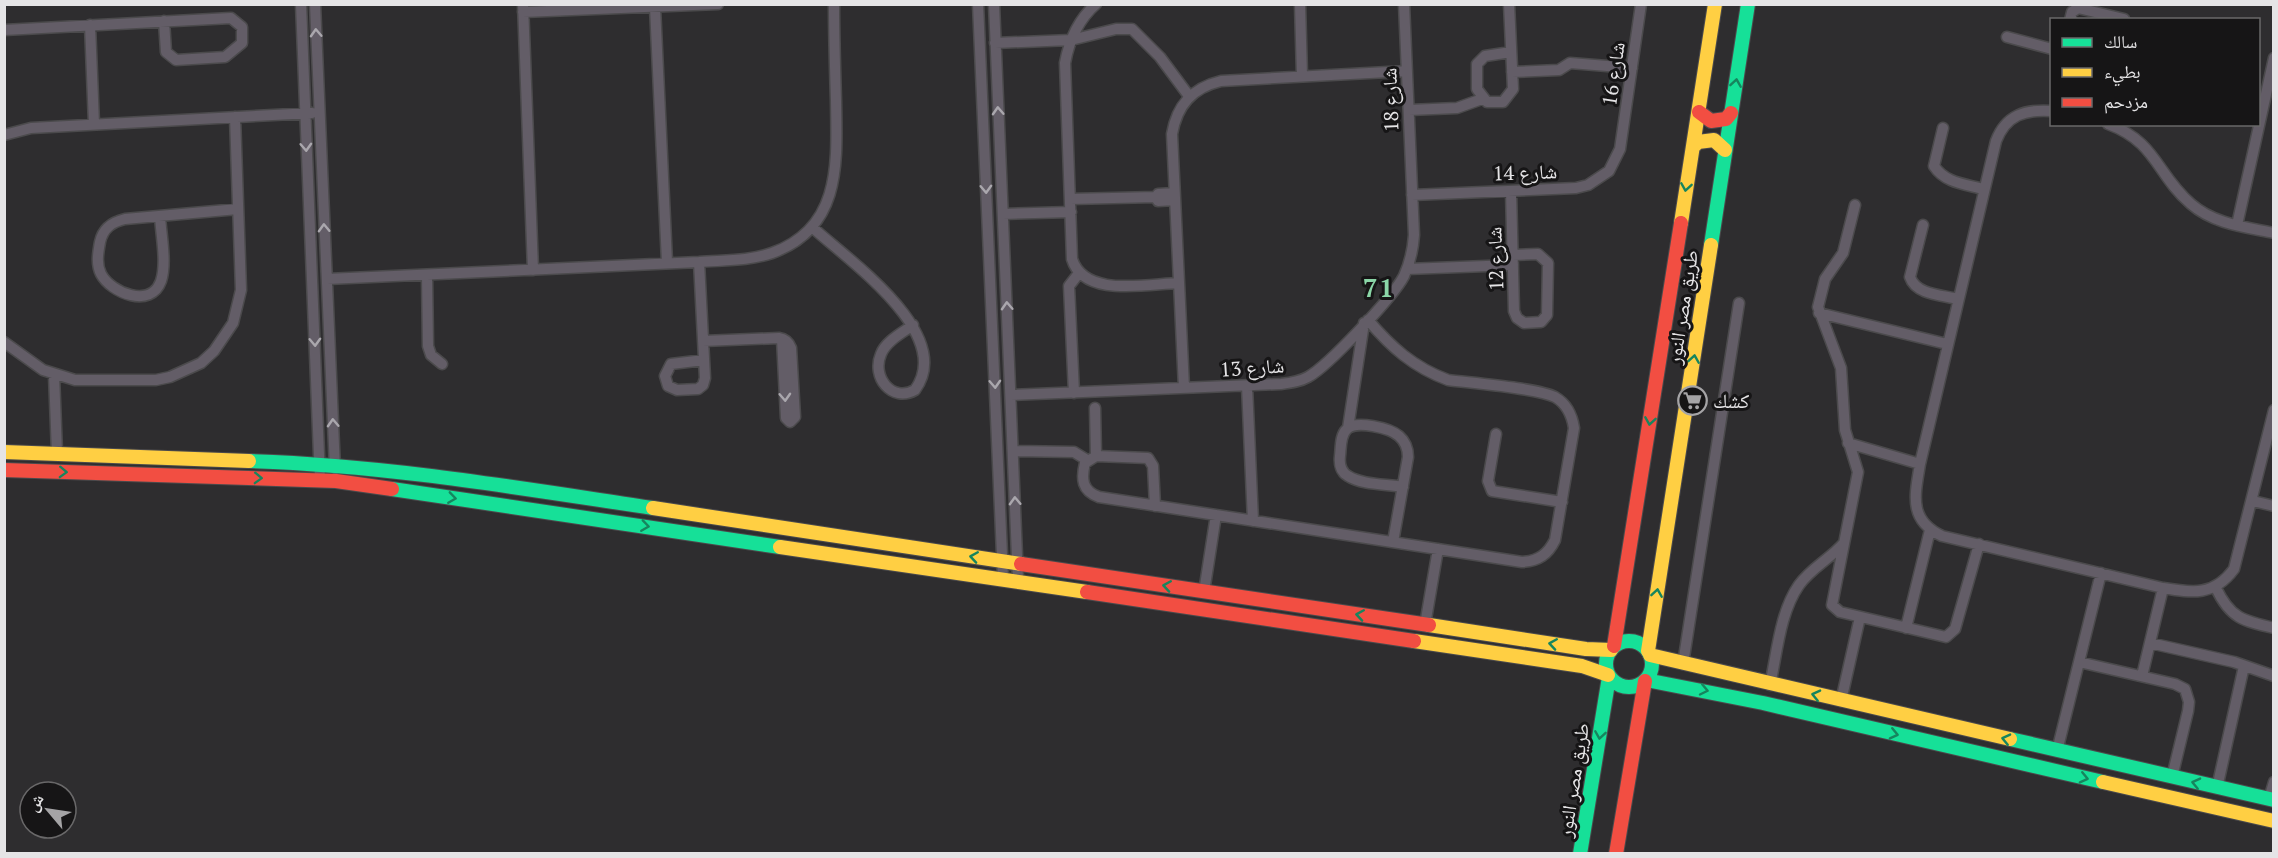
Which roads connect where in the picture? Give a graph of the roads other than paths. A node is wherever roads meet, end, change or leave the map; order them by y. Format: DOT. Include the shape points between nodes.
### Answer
graph roads {
  1 [pos="301,4"];
  2 [pos="315,4"];
  3 [pos="718,4"];
  4 [pos="834,4"];
  5 [pos="978,4"];
  6 [pos="994,4"];
  7 [pos="1096,4"];
  8 [pos="1299,4"];
  9 [pos="1404,4"];
  10 [pos="1509,4"];
  11 [pos="1641,4"];
  12 [pos="1715,4"];
  13 [pos="1748,4"];
  14 [pos="606,7"];
  15 [pos="655,7"];
  16 [pos="523,8"];
  17 [pos="2070,18"];
  18 [pos="2120,18"];
  19 [pos="164,21"];
  20 [pos="90,25"];
  21 [pos="4,30"];
  22 [pos="2007,37"];
  23 [pos="1071,40"];
  24 [pos="995,43"];
  25 [pos="2050,48"];
  26 [pos="1511,52"];
  27 [pos="2274,58"];
  28 [pos="1632,68"];
  29 [pos="1407,71"];
  30 [pos="1512,72"];
  31 [pos="1302,76"];
  32 [pos="1189,96"];
  33 [pos="1482,99"];
  34 [pos="1408,110"];
  35 [pos="2050,111"];
  36 [pos="320,112"];
  37 [pos="1699,112"];
  38 [pos="305,113"];
  39 [pos="1731,113"];
  40 [pos="235,117"];
  41 [pos="2260,121"];
  42 [pos="94,124"];
  43 [pos="2112,126"];
  44 [pos="2259,126"];
  45 [pos="1943,128"];
  46 [pos="4,135"];
  47 [pos="1693,147"];
  48 [pos="1620,149"];
  49 [pos="1725,150"];
  50 [pos="1983,189"];
  51 [pos="1511,191"];
  52 [pos="1412,195"];
  53 [pos="1175,196"];
  54 [pos="1070,200"];
  55 [pos="1855,205"];
  56 [pos="238,209"];
  57 [pos="1071,212"];
  58 [pos="1003,214"];
  59 [pos="160,216"];
  60 [pos="1923,225"];
  61 [pos="2237,225"];
  62 [pos="812,227"];
  63 [pos="2274,233"];
  64 [pos="1513,260"];
  65 [pos="667,262"];
  66 [pos="699,262"];
  67 [pos="1407,268"];
  68 [pos="533,270"];
  69 [pos="1078,273"];
  70 [pos="427,276"];
  71 [pos="327,279"];
  72 [pos="1179,283"];
  73 [pos="1958,299"];
  74 [pos="1739,303"];
  75 [pos="1819,313"];
  76 [pos="1366,321"];
  77 [pos="913,325"];
  78 [pos="782,339"];
  79 [pos="703,341"];
  80 [pos="1947,344"];
  81 [pos="7,347"];
  82 [pos="704,360"];
  83 [pos="442,364"];
  84 [pos="54,375"];
  85 [pos="1247,386"];
  86 [pos="1184,388"];
  87 [pos="1094,392"];
  88 [pos="1074,393"];
  89 [pos="1011,395"];
  90 [pos="2274,410"];
  91 [pos="1348,428"];
  92 [pos="1496,434"];
  93 [pos="1848,443"];
  94 [pos="1014,451"];
  95 [pos="4,452"];
  96 [pos="57,453"];
  97 [pos="1091,458"];
  98 [pos="319,463"];
  99 [pos="335,464"];
  100 [pos="1920,464"];
  101 [pos="4,470"];
  102 [pos="320,480"];
  103 [pos="336,481"];
  104 [pos="1403,487"];
  105 [pos="2253,501"];
  106 [pos="1562,502"];
  107 [pos="1155,506"];
  108 [pos="2274,506"];
  109 [pos="1216,516"];
  110 [pos="1254,521"];
  111 [pos="1930,530"];
  112 [pos="1846,540"];
  113 [pos="1393,542"];
  114 [pos="1978,544"];
  115 [pos="1438,549"];
  116 [pos="1002,561"];
  117 [pos="1017,564"];
  118 [pos="2101,573"];
  119 [pos="1003,578"];
  120 [pos="1018,580"];
  121 [pos="2163,588"];
  122 [pos="2216,588"];
  123 [pos="1204,592"];
  124 [pos="1860,617"];
  125 [pos="1425,625"];
  126 [pos="1906,628"];
  127 [pos="2274,628"];
  128 [pos="2150,643"];
  129 [pos="1612,648"];
  130 [pos="1586,649"];
  131 [pos="1649,653"];
  132 [pos="2079,662"];
  133 [pos="1677,663"];
  134 [pos="1582,666"];
  135 [pos="2244,666"];
  136 [pos="1609,676"];
  137 [pos="2142,676"];
  138 [pos="2274,676"];
  139 [pos="1645,680"];
  140 [pos="1666,683"];
  141 [pos="1770,685"];
  142 [pos="1841,701"];
  143 [pos="2057,751"];
  144 [pos="2172,777"];
  145 [pos="2274,782"];
  146 [pos="2217,788"];
  147 [pos="2271,799"];
  148 [pos="2274,821"];
  149 [pos="1580,854"];
  150 [pos="1616,854"];
  1 -- 38 [label="street"];
  36 -- 2 [label="street, one-way"];
  3 -- 15 [label="street"];
  4 -- 62 [label="street" via="836,173 827,203"];
  5 -- 116 [label="street, one-way"];
  6 -- 24 [label="street"];
  7 -- 23 [label="street"];
  8 -- 31 [label="street"];
  9 -- 29 [label="street, شارع 18"];
  10 -- 26 [label="street"];
  11 -- 28 [label="street, شارع 16"];
  12 -- 37 [label="street, طريق مصر النور"];
  39 -- 13 [label="street, طريق مصر النور, one-way"];
  14 -- 15 [label="street"];
  14 -- 16 [label="street"];
  15 -- 65 [label="street"];
  16 -- 68 [label="street"];
  17 -- 18 [label="street" via="2078,8"];
  19 -- 19 [label="street" via="166,52 176,60 225,57 242,43 242,27 231,18"];
  19 -- 20 [label="street"];
  20 -- 21 [label="street"];
  20 -- 42 [label="street"];
  22 -- 25 [label="street"];
  23 -- 24 [label="street"];
  23 -- 32 [label="street" via="1132,29 1160,57"];
  23 -- 54 [label="street" via="1065,63"];
  58 -- 24 [label="street, one-way"];
  26 -- 30 [label="street"];
  26 -- 33 [label="street" via="1488,54 1479,61 1477,90"];
  27 -- 41 [label="street"];
  28 -- 30 [label="street" via="1570,63 1559,70"];
  28 -- 48 [label="street, شارع 16"];
  29 -- 31 [label="street"];
  29 -- 34 [label="street, شارع 18"];
  30 -- 33 [label="street" via="1513,89 1508,99 1492,104"];
  31 -- 32 [label="street" via="1221,81"];
  32 -- 53 [label="street" via="1180,107 1172,134"];
  33 -- 34 [label="street" via="1457,108"];
  34 -- 52 [label="street, شارع 18"];
  35 -- 50 [label="street" via="2024,111 2006,122 1996,141"];
  36 -- 38 [label="street"];
  71 -- 36 [label="street, one-way"];
  37 -- 39 [label="street" via="1704,118 1719,122"];
  37 -- 47 [label="street, طريق مصر النور"];
  38 -- 40 [label="street"];
  38 -- 98 [label="street, one-way"];
  39 -- 49 [label="street, طريق مصر النور"];
  40 -- 42 [label="street"];
  40 -- 56 [label="street"];
  42 -- 46 [label="street" via="31,128"];
  43 -- 61 [label="street" via="2141,141 2190,203 2212,218"];
  44 -- 61 [label="street"];
  45 -- 50 [label="street" via="1936,170 1948,180"];
  47 -- 49 [label="street" via="1698,142 1714,140"];
  47 -- 129 [label="street, طريق مصر النور, one-way"];
  48 -- 51 [label="street, شارع 14" via="1609,171 1588,185"];
  131 -- 49 [label="street, طريق مصر النور, one-way"];
  50 -- 73 [label="street"];
  51 -- 52 [label="street, شارع 14"];
  51 -- 64 [label="street, شارع 12"];
  52 -- 67 [label="street, شارع 13" via="1414,244"];
  53 -- 54 [label="street"];
  53 -- 72 [label="street"];
  54 -- 57 [label="street"];
  55 -- 75 [label="street" via="1843,253 1825,279"];
  56 -- 59 [label="street"];
  56 -- 84 [label="street" via="238,307 225,338 214,351 186,371 156,380 75,380"];
  57 -- 58 [label="street"];
  57 -- 69 [label="street" via="1072,259"];
  89 -- 58 [label="street, one-way"];
  59 -- 59 [label="street" via="162,273 155,290 133,296 107,282 98,265 106,228 125,219"];
  60 -- 73 [label="street" via="1912,282 1919,290"];
  61 -- 63 [label="street"];
  62 -- 66 [label="street" via="773,252 744,259"];
  62 -- 77 [label="street" via="899,306"];
  64 -- 64 [label="street, شارع 12" via="1538,254 1548,263 1546,318 1538,323 1524,322 1514,311"];
  64 -- 67 [label="street"];
  65 -- 66 [label="street"];
  65 -- 68 [label="street"];
  66 -- 79 [label="street"];
  67 -- 76 [label="street, شارع 13" via="1398,286"];
  68 -- 70 [label="street"];
  69 -- 72 [label="street" via="1104,285"];
  69 -- 88 [label="street" via="1069,286"];
  70 -- 71 [label="street"];
  70 -- 83 [label="street" via="428,346 431,355"];
  99 -- 71 [label="street, one-way"];
  72 -- 86 [label="street"];
  73 -- 80 [label="street"];
  74 -- 133 [label="street"];
  75 -- 80 [label="street"];
  75 -- 93 [label="street" via="1840,368"];
  76 -- 85 [label="street, شارع 13" via="1307,378"];
  76 -- 91 [label="street"];
  76 -- 106 [label="street" via="1395,350 1448,380 1547,394 1563,404 1574,428"];
  77 -- 77 [label="street" via="921,342 925,367 915,390 901,394 882,382 879,361 884,347"];
  78 -- 78 [label="street, one-way" via="786,418 790,422 795,417 791,348"];
  78 -- 79 [label="street"];
  79 -- 82 [label="street"];
  80 -- 100 [label="street"];
  81 -- 84 [label="street"];
  84 -- 96 [label="street"];
  85 -- 86 [label="street, شارع 13"];
  85 -- 110 [label="street"];
  86 -- 87 [label="street, شارع 13"];
  87 -- 88 [label="street, شارع 13"];
  87 -- 97 [label="street"];
  88 -- 89 [label="street, شارع 13"];
  89 -- 94 [label="street"];
  90 -- 105 [label="street"];
  91 -- 104 [label="street" via="1378,428 1401,437 1408,457"];
  91 -- 104 [label="street" via="1343,435 1340,462 1344,473 1354,479"];
  92 -- 106 [label="street" via="1488,481 1492,491"];
  93 -- 100 [label="street"];
  93 -- 112 [label="street" via="1856,462 1858,483"];
  94 -- 97 [label="street" via="1074,452"];
  117 -- 94 [label="street, one-way"];
  95 -- 96 [label="street"];
  96 -- 98 [label="street"];
  97 -- 107 [label="street" via="1148,458 1153,466"];
  97 -- 107 [label="street" via="1084,467 1083,484 1088,492"];
  98 -- 99 [label="street"];
  98 -- 102 [label="street"];
  99 -- 103 [label="street"];
  116 -- 99 [label="street, one-way" via="441,476"];
  100 -- 111 [label="street" via="1916,506 1920,519"];
  101 -- 102 [label="street, one-way"];
  102 -- 103 [label="street"];
  103 -- 119 [label="street, one-way"];
  104 -- 113 [label="street"];
  105 -- 108 [label="street"];
  105 -- 122 [label="street" via="2234,570"];
  106 -- 115 [label="street" via="1556,540 1539,559 1522,562"];
  107 -- 109 [label="street"];
  109 -- 110 [label="street"];
  109 -- 123 [label="street"];
  110 -- 113 [label="street"];
  111 -- 114 [label="street"];
  111 -- 126 [label="street"];
  112 -- 124 [label="street" via="1832,604 1837,611"];
  112 -- 141 [label="street" via="1827,561 1810,572 1792,597"];
  113 -- 115 [label="street"];
  114 -- 118 [label="street"];
  114 -- 126 [label="street" via="1953,633 1942,637"];
  115 -- 125 [label="street"];
  116 -- 117 [label="street"];
  116 -- 119 [label="street"];
  117 -- 120 [label="street"];
  123 -- 117 [label="street, one-way"];
  118 -- 121 [label="street"];
  118 -- 132 [label="street"];
  119 -- 120 [label="street"];
  120 -- 134 [label="street"];
  121 -- 122 [label="street" via="2194,593"];
  121 -- 128 [label="street"];
  122 -- 127 [label="street" via="2231,613"];
  125 -- 123 [label="street, one-way"];
  124 -- 126 [label="street"];
  124 -- 142 [label="street"];
  130 -- 125 [label="street, one-way"];
  128 -- 135 [label="street"];
  128 -- 137 [label="street"];
  129 -- 130 [label="street"];
  129 -- 131 [label="street" via="1632,641"];
  129 -- 136 [label="street" via="1606,664"];
  130 -- 134 [label="street"];
  131 -- 133 [label="street"];
  131 -- 139 [label="street" via="1652,668"];
  132 -- 137 [label="street"];
  132 -- 143 [label="street"];
  133 -- 140 [label="street"];
  133 -- 141 [label="street"];
  134 -- 136 [label="street"];
  135 -- 138 [label="street"];
  135 -- 146 [label="street"];
  136 -- 139 [label="street" via="1618,685 1629,688"];
  136 -- 149 [label="street, طريق مصر النور, one-way"];
  137 -- 144 [label="street" via="2175,684 2188,695 2188,711"];
  139 -- 140 [label="street"];
  139 -- 150 [label="street"];
  140 -- 148 [label="street, one-way"];
  142 -- 141 [label="street, one-way"];
  143 -- 142 [label="street, one-way"];
  143 -- 144 [label="street"];
  146 -- 144 [label="street, one-way"];
  145 -- 147 [label="street"];
  146 -- 147 [label="street"];
}
